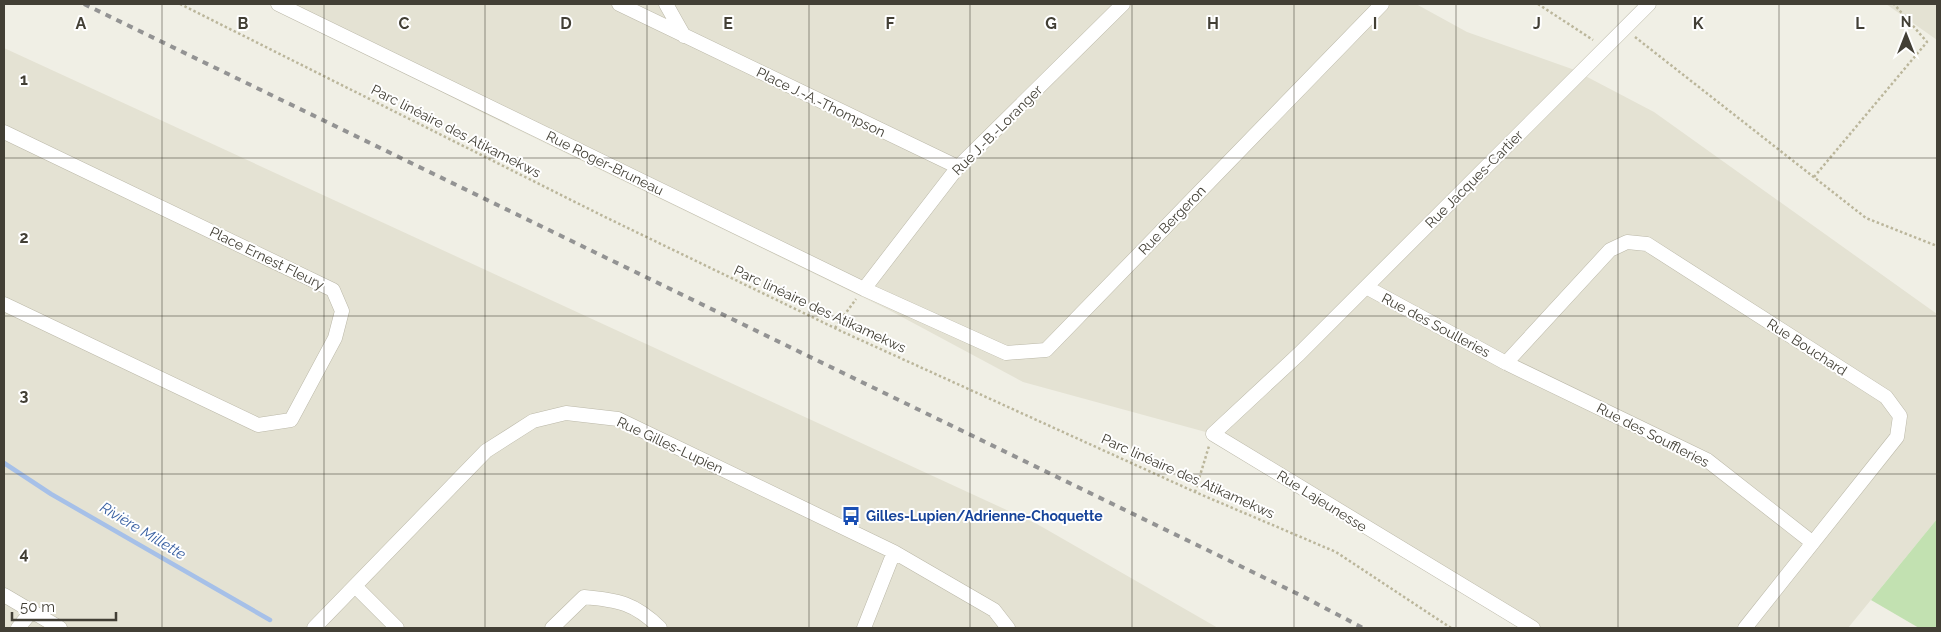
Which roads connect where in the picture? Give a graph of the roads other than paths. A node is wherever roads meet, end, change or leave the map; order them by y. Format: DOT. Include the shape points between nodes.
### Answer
graph roads {
  1 [pos="278,4"];
  2 [pos="619,4"];
  3 [pos="666,4"];
  4 [pos="1123,4"];
  5 [pos="1382,4"];
  6 [pos="1649,4"];
  7 [pos="684,36"];
  8 [pos="4,132"];
  9 [pos="958,167"];
  10 [pos="1366,287"];
  11 [pos="864,289"];
  12 [pos="4,304"];
  13 [pos="934,320"];
  14 [pos="1506,363"];
  15 [pos="1212,434"];
  16 [pos="1813,543"];
  17 [pos="894,552"];
  18 [pos="355,586"];
  19 [pos="4,595"];
  20 [pos="31,612"];
  21 [pos="18,628"];
  22 [pos="60,628"];
  23 [pos="314,628"];
  24 [pos="397,628"];
  25 [pos="552,628"];
  26 [pos="660,628"];
  27 [pos="864,628"];
  28 [pos="1008,628"];
  29 [pos="1533,628"];
  30 [pos="1745,628"];
  1 -- 11 [label="street, Rue Roger-Bruneau"];
  2 -- 7 [label="street, Place J.-A.-Thompson"];
  3 -- 7 [label="street"];
  4 -- 9 [label="street, Rue J.-B.-Loranger"];
  5 -- 13 [label="street, Rue Bergeron" via="1046,350 1006,353"];
  6 -- 10 [label="street, Rue Jacques-Cartier"];
  7 -- 9 [label="street, Place J.-A.-Thompson"];
  8 -- 12 [label="street, Place Ernest Fleury" via="333,290 342,311 335,338 291,420 258,425"];
  9 -- 11 [label="street, Rue J.-B.-Loranger"];
  10 -- 14 [label="street, Rue des Soulleries"];
  10 -- 15 [label="street, Rue Jacques-Cartier"];
  11 -- 13 [label="street, Rue Roger-Bruneau"];
  14 -- 16 [label="street, Rue des Souffleries" via="1707,460"];
  14 -- 16 [label="street, Rue Bouchard" via="1610,250 1627,242 1647,244 1886,397 1900,416 1897,437"];
  15 -- 29 [label="street, Rue Lajeunesse"];
  16 -- 30 [label="street, Rue Bouchard"];
  17 -- 18 [label="street, Rue Gilles-Lupien" via="618,419 566,413 533,421 486,451"];
  17 -- 27 [label="street"];
  17 -- 28 [label="street, Rue Gilles-Lupien" via="994,610"];
  18 -- 23 [label="street, Rue Gilles-Lupien"];
  18 -- 24 [label="street"];
  19 -- 20 [label="street"];
  20 -- 21 [label="street"];
  20 -- 22 [label="street"];
  25 -- 26 [label="street" via="584,597 619,600 648,616"];
}
